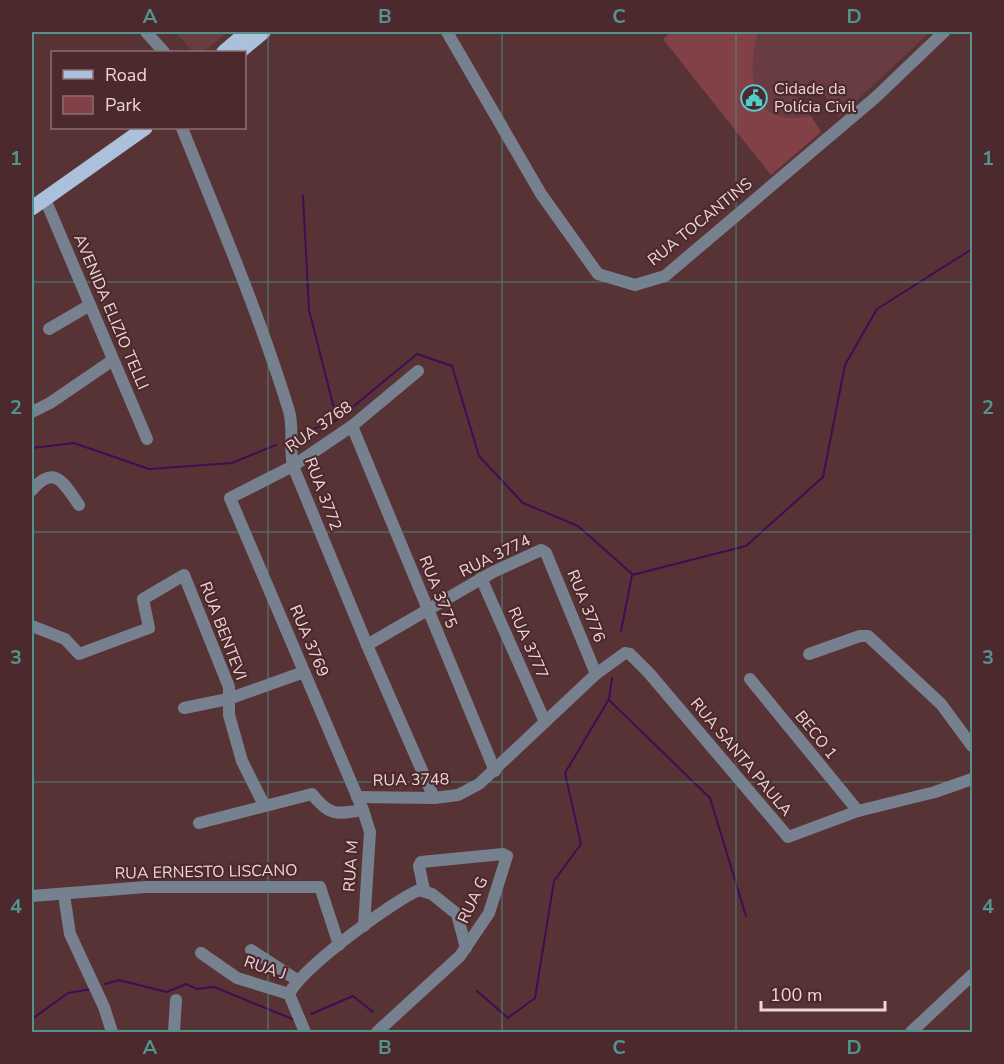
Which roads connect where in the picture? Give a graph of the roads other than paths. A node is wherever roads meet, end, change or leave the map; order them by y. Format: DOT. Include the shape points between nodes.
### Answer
graph roads {
  1 [pos="146,32"];
  2 [pos="248,32"];
  3 [pos="263,32"];
  4 [pos="447,32"];
  5 [pos="944,32"];
  6 [pos="163,51"];
  7 [pos="225,51"];
  8 [pos="240,51"];
  9 [pos="127,129"];
  10 [pos="143,129"];
  11 [pos="182,129"];
  12 [pos="38,197"];
  13 [pos="32,208"];
  14 [pos="90,305"];
  15 [pos="49,329"];
  16 [pos="112,360"];
  17 [pos="418,371"];
  18 [pos="32,412"];
  19 [pos="352,426"];
  20 [pos="147,439"];
  21 [pos="293,466"];
  22 [pos="32,490"];
  23 [pos="230,498"];
  24 [pos="79,505"];
  25 [pos="544,550"];
  26 [pos="481,578"];
  27 [pos="428,612"];
  28 [pos="32,626"];
  29 [pos="367,645"];
  30 [pos="809,654"];
  31 [pos="304,672"];
  32 [pos="596,674"];
  33 [pos="750,679"];
  34 [pos="579,689"];
  35 [pos="228,699"];
  36 [pos="184,708"];
  37 [pos="545,722"];
  38 [pos="972,746"];
  39 [pos="495,771"];
  40 [pos="972,779"];
  41 [pos="357,797"];
  42 [pos="434,798"];
  43 [pos="264,805"];
  44 [pos="363,810"];
  45 [pos="858,811"];
  46 [pos="199,823"];
  47 [pos="424,890"];
  48 [pos="64,895"];
  49 [pos="32,896"];
  50 [pos="364,926"];
  51 [pos="339,945"];
  52 [pos="466,948"];
  53 [pos="251,950"];
  54 [pos="201,953"];
  55 [pos="972,975"];
  56 [pos="297,981"];
  57 [pos="289,994"];
  58 [pos="176,1000"];
  59 [pos="112,1032"];
  60 [pos="174,1032"];
  61 [pos="305,1032"];
  62 [pos="377,1032"];
  63 [pos="911,1032"];
  1 -- 6 [label="street"];
  2 -- 7 [label="main road"];
  3 -- 8 [label="main road"];
  4 -- 5 [label="street, RUA TOCANTINS" via="541,194 588,263 598,274 635,285 664,276 876,97"];
  9 -- 12 [label="main road"];
  10 -- 12 [label="main road"];
  11 -- 21 [label="street, RUA 3772" via="290,414 289,449"];
  12 -- 13 [label="main road"];
  12 -- 14 [label="street, AVENIDA ELIZIO TELLI"];
  14 -- 15 [label="street"];
  14 -- 16 [label="street, AVENIDA ELIZIO TELLI"];
  16 -- 18 [label="street" via="50,404"];
  16 -- 20 [label="street, AVENIDA ELIZIO TELLI"];
  17 -- 19 [label="street, RUA 3768"];
  19 -- 21 [label="street, RUA 3768"];
  19 -- 27 [label="street, RUA 3775"];
  21 -- 23 [label="street, RUA 3768"];
  21 -- 29 [label="street, RUA 3772"];
  22 -- 24 [label="street" via="45,477 54,477 63,482"];
  23 -- 31 [label="street, RUA 3769"];
  25 -- 26 [label="street, RUA 3774"];
  25 -- 32 [label="street, RUA 3776"];
  26 -- 27 [label="street, RUA 3774"];
  26 -- 37 [label="street, RUA 3777"];
  27 -- 29 [label="street, RUA 3774"];
  27 -- 39 [label="street, RUA 3775"];
  28 -- 35 [label="street, RUA BENTEVI" via="65,639 79,654 149,628 143,599 184,575 219,656 229,687"];
  29 -- 42 [label="street, RUA 3772"];
  30 -- 38 [label="street" via="868,636 941,704"];
  31 -- 35 [label="street"];
  31 -- 41 [label="street, RUA 3769"];
  32 -- 34 [label="street, RUA SANTA PAULA"];
  32 -- 45 [label="street, RUA SANTA PAULA" via="619,655 630,654 788,837"];
  33 -- 45 [label="street, BECO 1"];
  34 -- 37 [label="street, RUA 3748"];
  35 -- 36 [label="street"];
  35 -- 43 [label="street, RUA BENTEVI" via="242,761"];
  37 -- 39 [label="street, RUA 3748"];
  39 -- 42 [label="street, RUA 3748" via="458,795"];
  40 -- 45 [label="street, RUA SANTA PAULA"];
  41 -- 42 [label="street, RUA 3748"];
  41 -- 44 [label="street, RUA 3748"];
  43 -- 44 [label="street, RUA 3748" via="312,794 334,813"];
  43 -- 46 [label="street, RUA 3748"];
  44 -- 50 [label="street, RUA M" via="370,832"];
  47 -- 50 [label="street" via="413,893"];
  47 -- 52 [label="street" via="457,914"];
  47 -- 52 [label="street, RUA G" via="418,866 421,862 505,854 506,867 494,900"];
  48 -- 49 [label="street, RUA ERNESTO LISCANO"];
  48 -- 51 [label="street, RUA ERNESTO LISCANO" via="146,887 320,887"];
  48 -- 59 [label="street" via="70,934"];
  50 -- 51 [label="street"];
  51 -- 56 [label="street"];
  52 -- 62 [label="street, RUA G" via="456,963"];
  53 -- 56 [label="street"];
  54 -- 57 [label="street, RUA J" via="237,978"];
  55 -- 63 [label="street"];
  56 -- 57 [label="street"];
  57 -- 61 [label="street"];
  58 -- 60 [label="street"];
}
